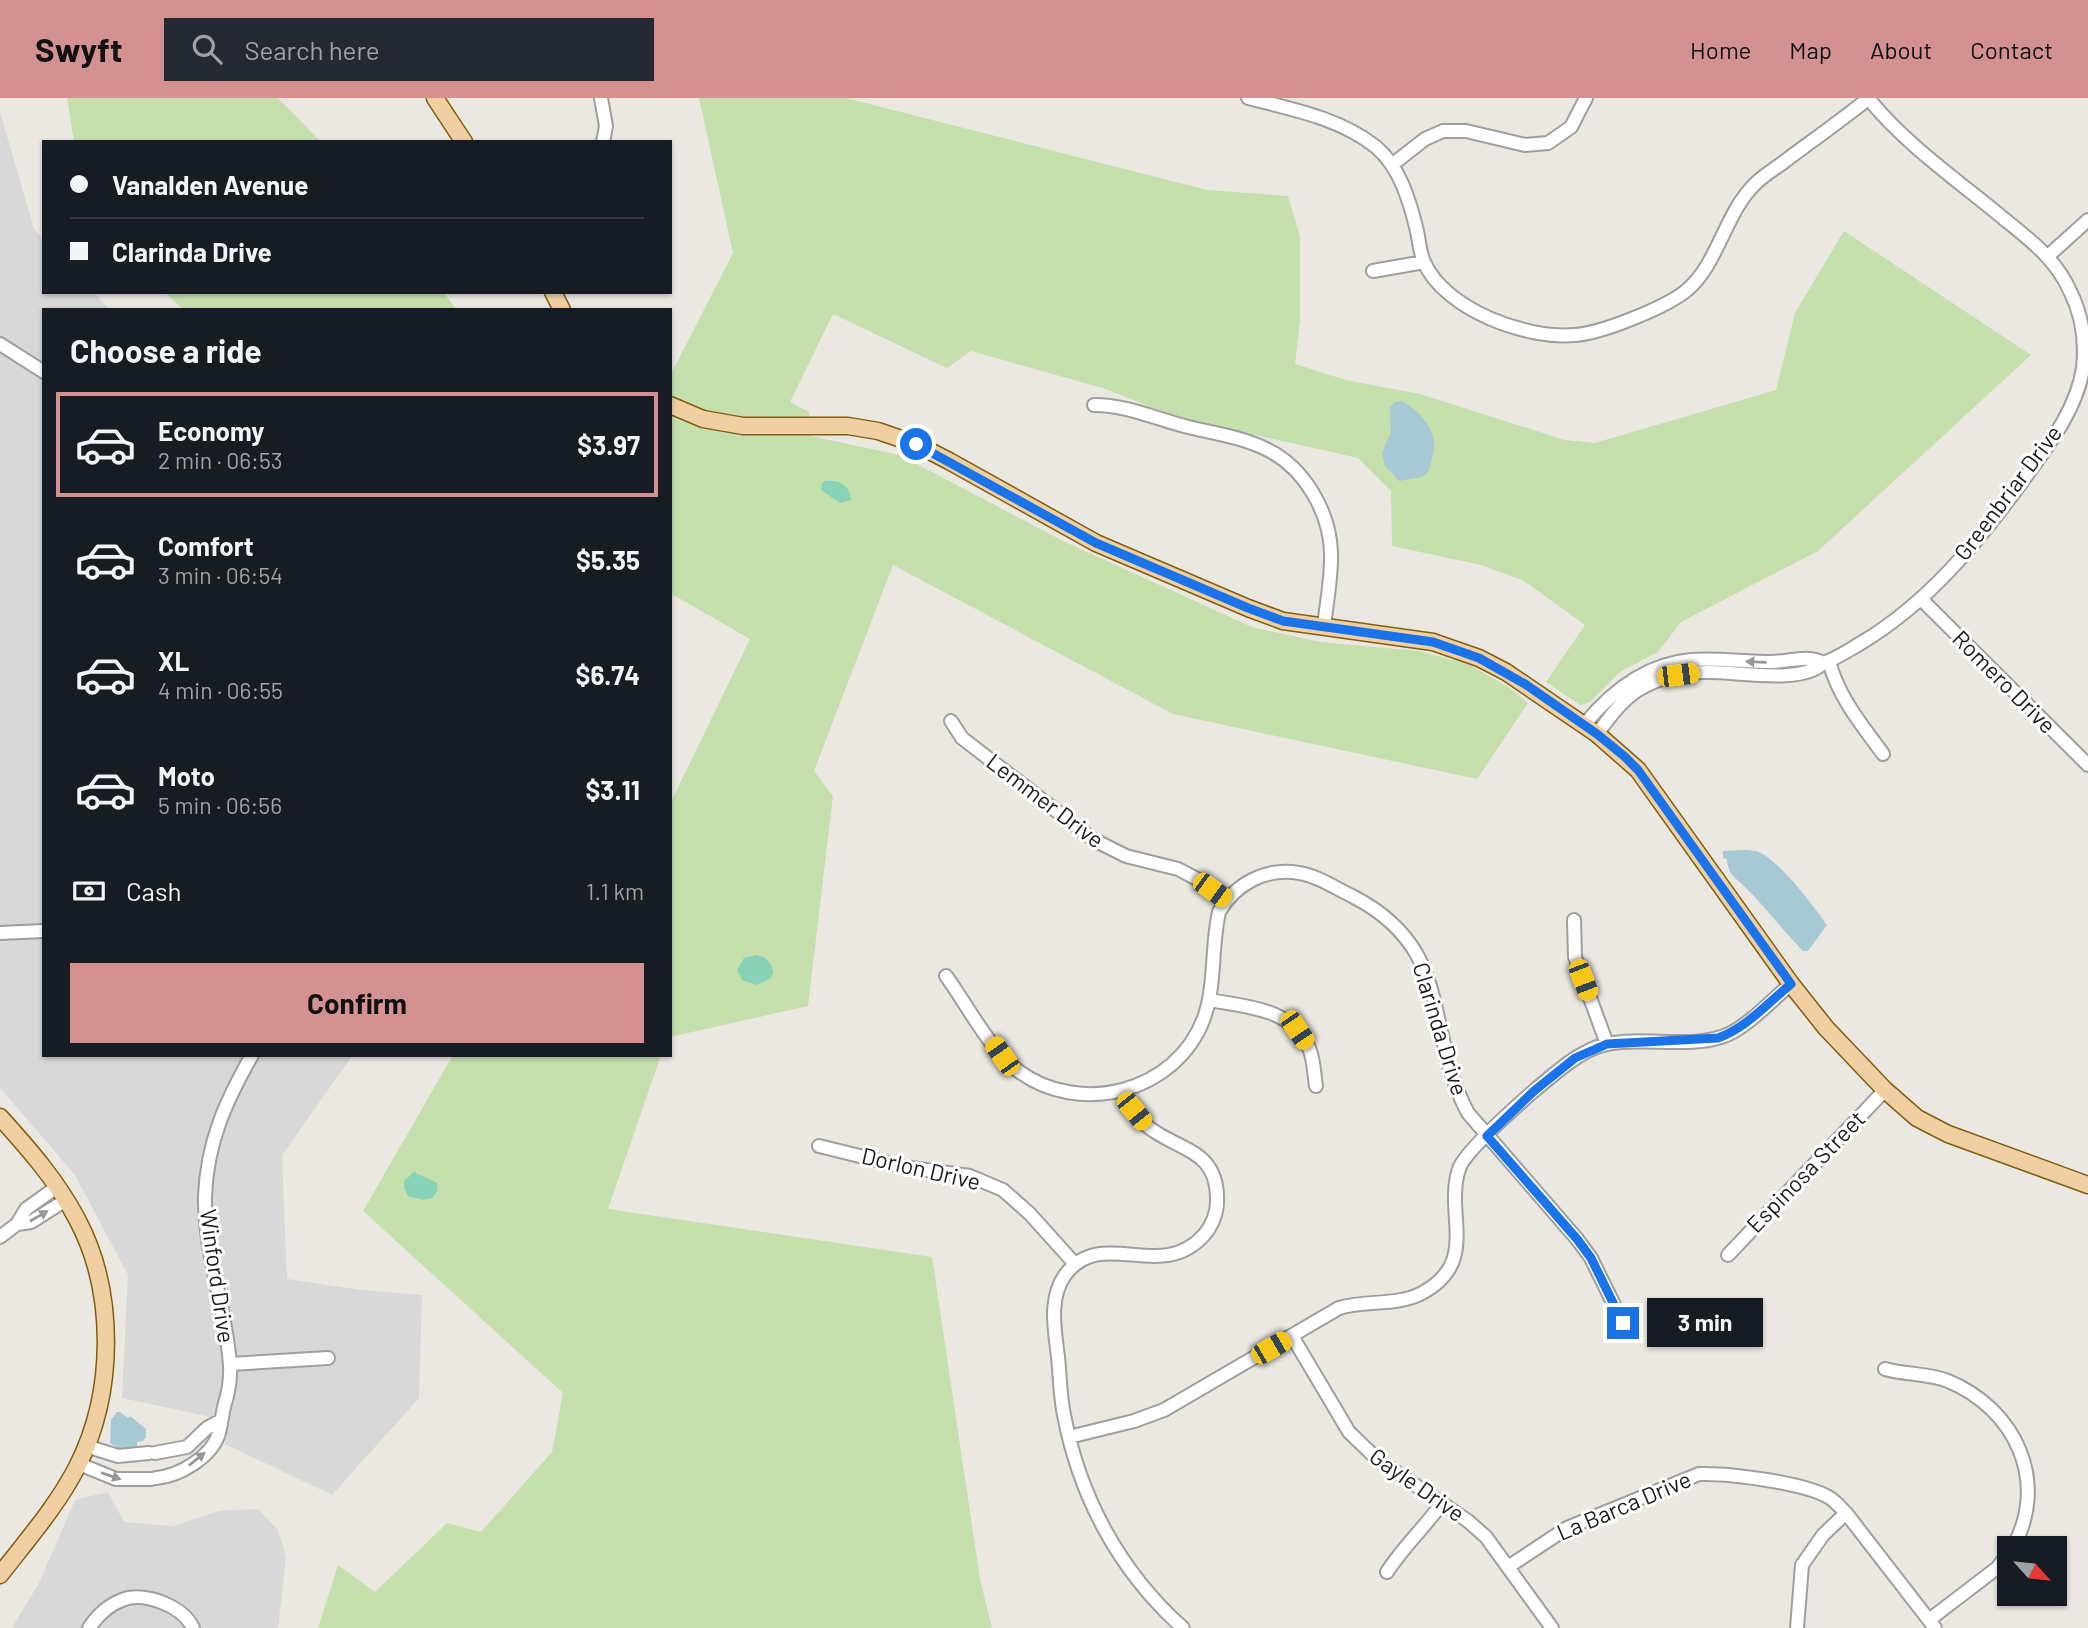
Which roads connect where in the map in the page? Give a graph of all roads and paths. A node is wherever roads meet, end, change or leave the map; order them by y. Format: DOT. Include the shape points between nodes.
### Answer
graph roads {
  1 [pos="435,98"];
  2 [pos="601,98"];
  3 [pos="1248,98"];
  4 [pos="1586,98"];
  5 [pos="1869,98"];
  6 [pos="463,140"];
  7 [pos="603,140"];
  8 [pos="1393,164"];
  9 [pos="2088,220"];
  10 [pos="2048,256"];
  11 [pos="1424,261"];
  12 [pos="1373,271"];
  13 [pos="2,350"];
  14 [pos="42,371"];
  15 [pos="1094,405"];
  16 [pos="672,406"];
  17 [pos="1921,599"];
  18 [pos="1324,628"];
  19 [pos="1826,662"];
  20 [pos="951,721"];
  21 [pos="1591,730"];
  22 [pos="1883,754"];
  23 [pos="2088,765"];
  24 [pos="1226,900"];
  25 [pos="1574,920"];
  26 [pos="42,932"];
  27 [pos="0,933"];
  28 [pos="946,976"];
  29 [pos="1791,984"];
  30 [pos="1210,1000"];
  31 [pos="1607,1044"];
  32 [pos="251,1057"];
  33 [pos="1316,1086"];
  34 [pos="1125,1090"];
  35 [pos="1885,1090"];
  36 [pos="0,1117"];
  37 [pos="1487,1136"];
  38 [pos="819,1146"];
  39 [pos="2088,1185"];
  40 [pos="62,1193"];
  41 [pos="0,1237"];
  42 [pos="1728,1255"];
  43 [pos="1075,1264"];
  44 [pos="1623,1323"];
  45 [pos="1292,1336"];
  46 [pos="328,1358"];
  47 [pos="230,1364"];
  48 [pos="1885,1369"];
  49 [pos="220,1421"];
  50 [pos="1069,1437"];
  51 [pos="86,1446"];
  52 [pos="79,1464"];
  53 [pos="1442,1503"];
  54 [pos="1846,1513"];
  55 [pos="2017,1536"];
  56 [pos="1508,1567"];
  57 [pos="1997,1568"];
  58 [pos="1387,1572"];
  59 [pos="0,1575"];
  60 [pos="1932,1624"];
  61 [pos="89,1628"];
  62 [pos="193,1628"];
  63 [pos="1183,1628"];
  64 [pos="1552,1628"];
  65 [pos="1797,1628"];
  1 -- 6 [label="main road"];
  2 -- 7 [label="street"];
  3 -- 8 [label="street" via="1348,129 1376,146"];
  4 -- 8 [label="street" via="1571,127 1548,143 1525,145 1466,131 1443,131"];
  5 -- 10 [label="street, Greenbriar Drive" via="1908,139"];
  5 -- 11 [label="street" via="1755,184 1736,207 1705,267 1687,290 1610,326 1576,335 1547,334 1495,322 1466,307"];
  8 -- 11 [label="street"];
  9 -- 10 [label="street"];
  10 -- 17 [label="street, Greenbriar Drive" via="2070,290 2084,332 2082,370 2070,409 1985,532"];
  11 -- 12 [label="street"];
  13 -- 14 [label="street"];
  15 -- 18 [label="street" via="1123,406 1247,442 1285,461 1309,486 1330,533"];
  16 -- 18 [label="main road" via="703,419 743,426 848,426 903,439 1096,543 1283,621"];
  17 -- 19 [label="street, Greenbriar Drive" via="1874,635"];
  17 -- 23 [label="street, Romero Drive"];
  18 -- 21 [label="main road" via="1433,642 1479,658"];
  19 -- 21 [label="street" via="1677,662 1616,690"];
  19 -- 22 [label="street" via="1846,702"];
  20 -- 24 [label="street, Lemmer Drive" via="962,738 1094,840 1126,856 1178,869"];
  21 -- 29 [label="main road" via="1638,770"];
  24 -- 30 [label="street" via="1216,927"];
  24 -- 37 [label="street, Clarinda Drive" via="1263,875 1288,871 1310,875 1379,913 1399,931 1430,980 1457,1094"];
  25 -- 31 [label="street" via="1575,957"];
  26 -- 27 [label="street"];
  28 -- 34 [label="street" via="1002,1056 1026,1076 1071,1094 1095,1096"];
  29 -- 31 [label="street" via="1742,1025 1718,1038"];
  29 -- 35 [label="main road"];
  30 -- 33 [label="street" via="1287,1019 1309,1048"];
  30 -- 34 [label="street" via="1188,1046 1164,1073"];
  31 -- 37 [label="street" via="1575,1058"];
  32 -- 47 [label="street, Winford Drive" via="222,1112 205,1195 206,1231"];
  34 -- 43 [label="street" via="1145,1125 1202,1158 1217,1195 1214,1218 1195,1245 1181,1254 1100,1253"];
  35 -- 39 [label="main road" via="1940,1131"];
  35 -- 42 [label="street, Espinosa Street"];
  36 -- 40 [label="main road"];
  37 -- 44 [label="street, Clarinda Drive" via="1584,1248"];
  37 -- 45 [label="street" via="1459,1167 1456,1251 1436,1284 1406,1299 1339,1308"];
  38 -- 43 [label="street, Dorlon Drive" via="904,1167 970,1176 1003,1191"];
  40 -- 41 [label="street" via="31,1222 17,1224"];
  40 -- 51 [label="main road" via="92,1253 106,1325 101,1395"];
  43 -- 50 [label="street" via="1063,1277 1054,1314"];
  45 -- 50 [label="street" via="1164,1410"];
  45 -- 53 [label="street, Gayle Drive" via="1349,1432 1377,1459"];
  46 -- 47 [label="street"];
  47 -- 49 [label="street, Winford Drive"];
  48 -- 55 [label="street" via="1929,1375 1963,1388 1991,1408 2011,1431 2024,1460 2029,1487"];
  49 -- 51 [label="street" via="187,1447 118,1456"];
  52 -- 49 [label="street, Winford Drive, one-way" via="116,1479 167,1477 209,1450"];
  50 -- 63 [label="street" via="1088,1497 1116,1553"];
  51 -- 52 [label="main road"];
  52 -- 59 [label="main road" via="55,1504"];
  53 -- 56 [label="street, Gayle Drive" via="1486,1537"];
  53 -- 58 [label="street"];
  54 -- 56 [label="street, La Barca Drive" via="1809,1489 1723,1473 1699,1474 1567,1528"];
  54 -- 60 [label="street, La Barca Drive"];
  54 -- 65 [label="street" via="1823,1535 1802,1566"];
  56 -- 64 [label="street, Gayle Drive"];
  57 -- 60 [label="street"];
  61 -- 62 [label="street" via="104,1609 125,1599 148,1599 171,1606"];
}
